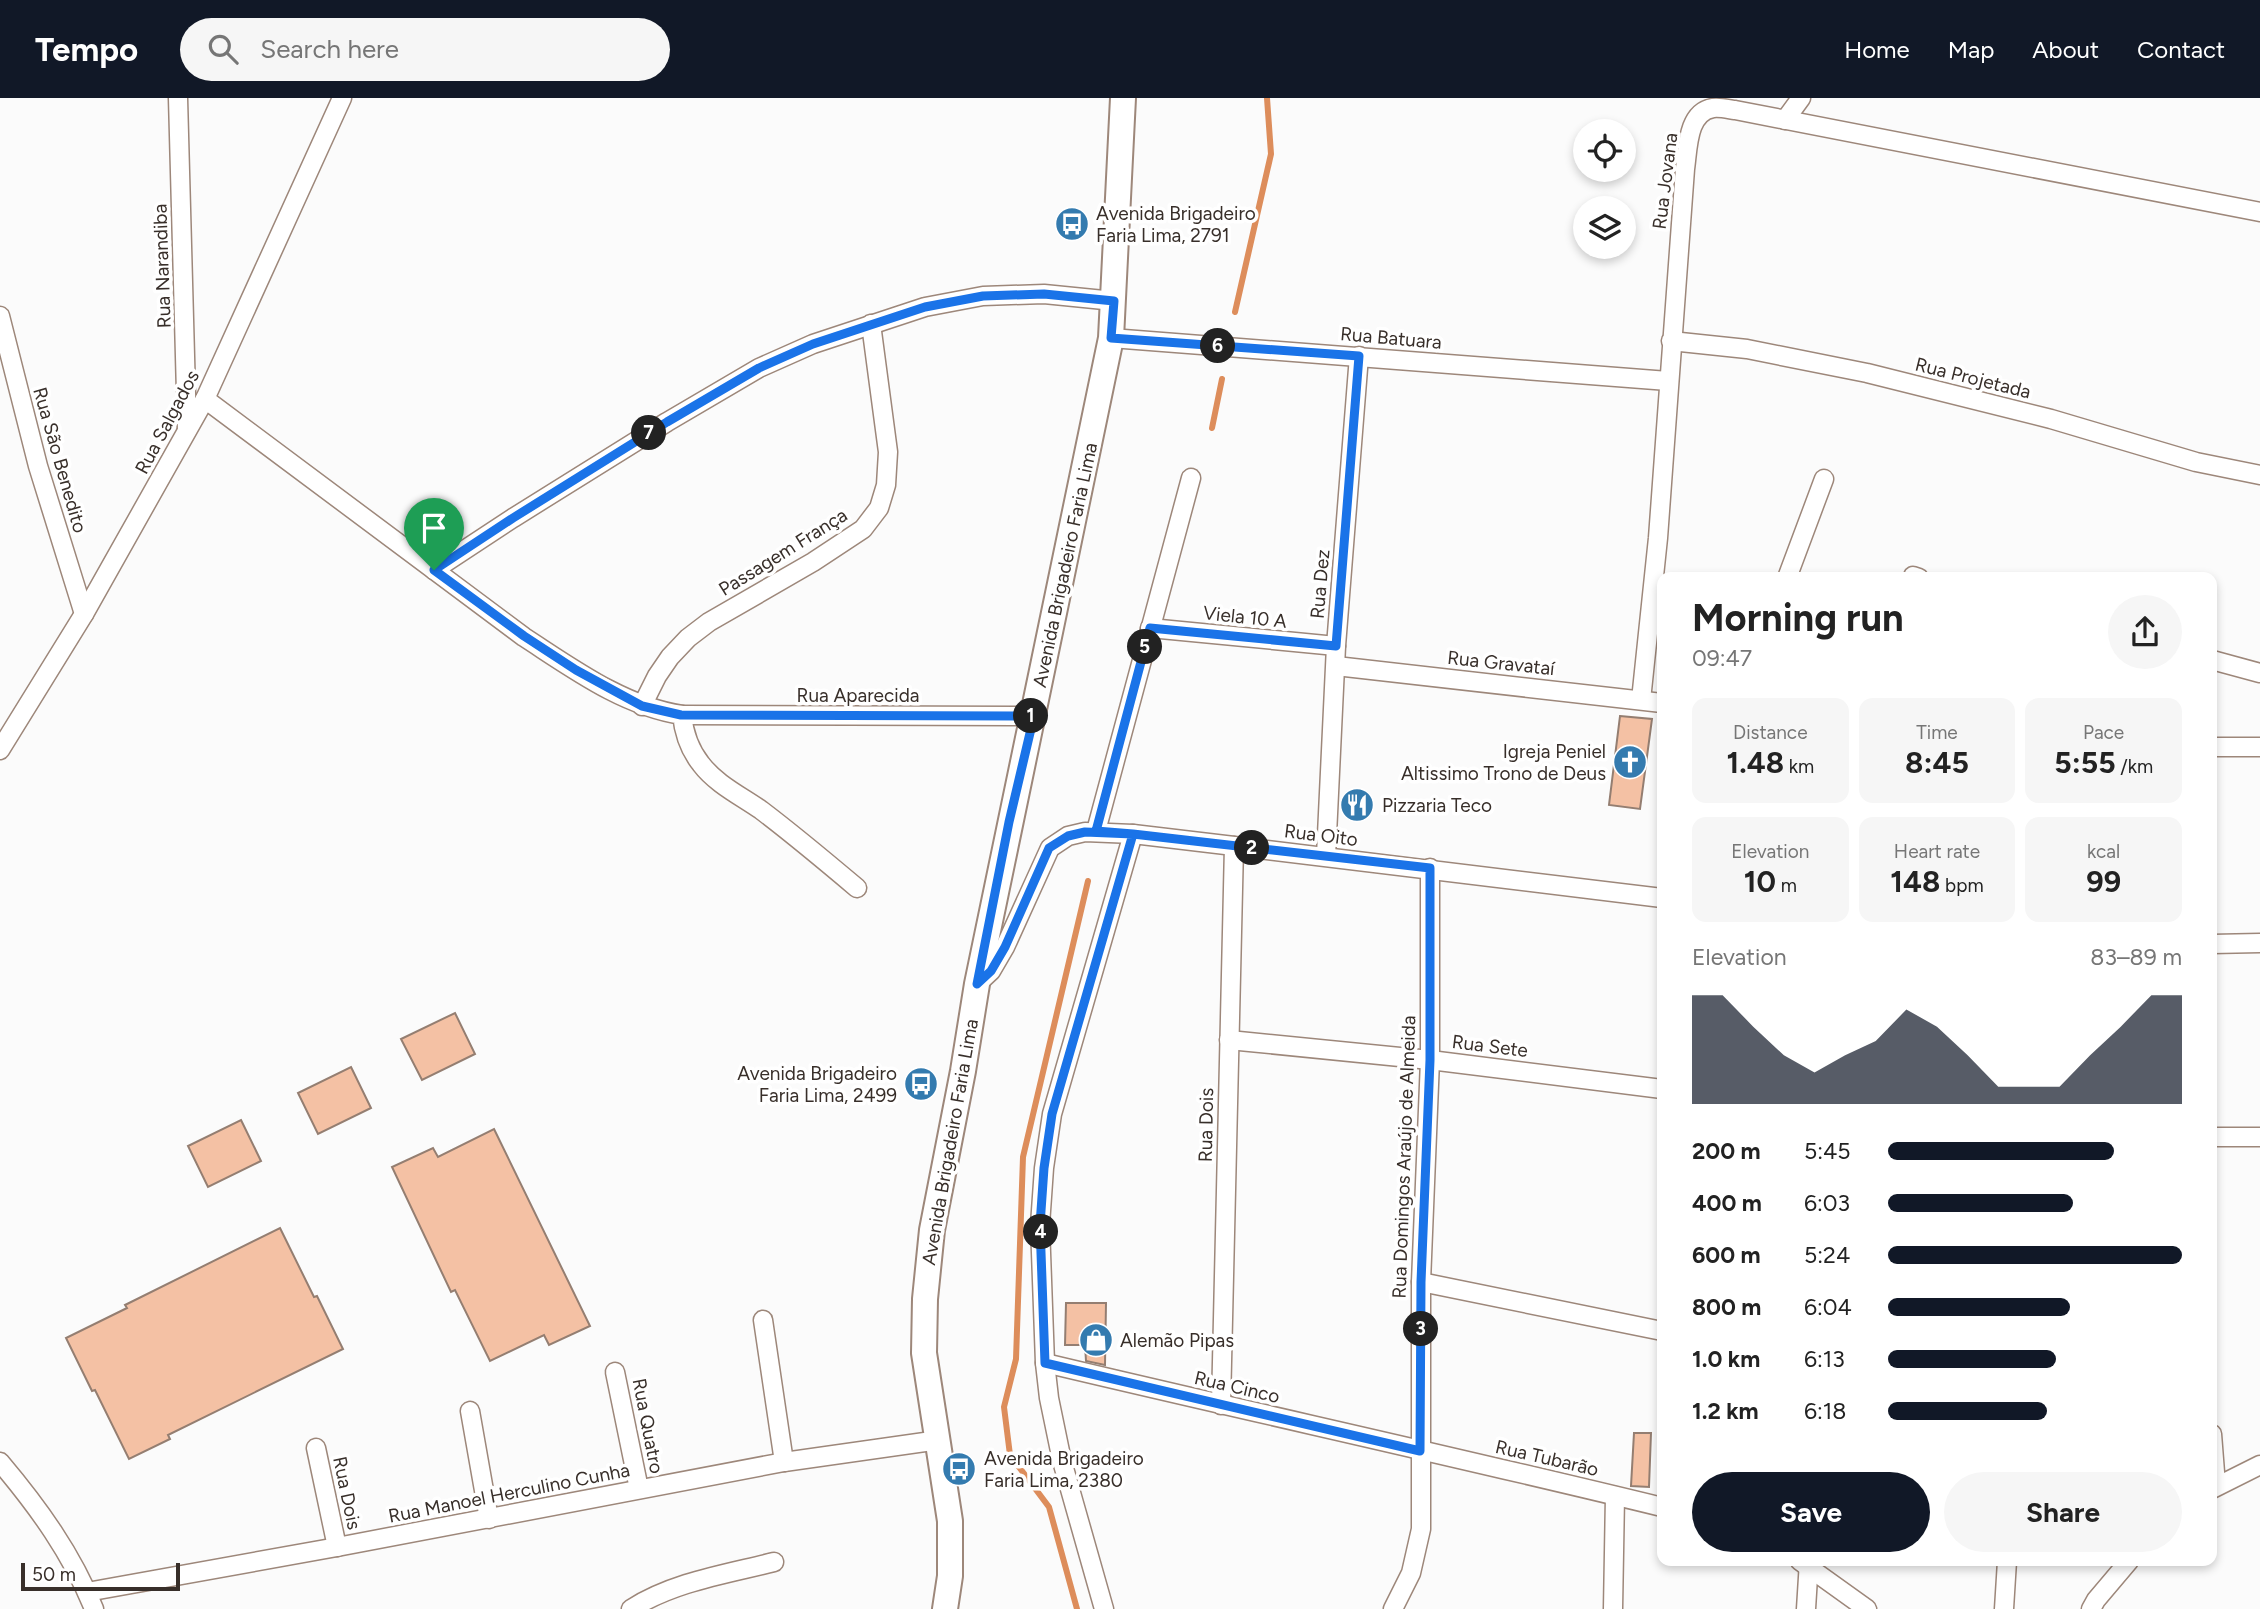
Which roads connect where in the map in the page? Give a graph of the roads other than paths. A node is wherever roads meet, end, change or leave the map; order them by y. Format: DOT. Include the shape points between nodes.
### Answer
graph roads {
  1 [pos="178,98"];
  2 [pos="342,98"];
  3 [pos="1123,98"];
  4 [pos="1801,98"];
  5 [pos="1784,120"];
  6 [pos="2260,212"];
  7 [pos="1114,301"];
  8 [pos="0,316"];
  9 [pos="871,324"];
  10 [pos="1111,338"];
  11 [pos="1671,341"];
  12 [pos="1359,356"];
  13 [pos="1668,381"];
  14 [pos="205,400"];
  15 [pos="187,433"];
  16 [pos="2260,475"];
  17 [pos="1191,478"];
  18 [pos="1824,479"];
  19 [pos="434,570"];
  20 [pos="1789,572"];
  21 [pos="84,614"];
  22 [pos="1150,628"];
  23 [pos="1336,646"];
  24 [pos="2217,661"];
  25 [pos="1336,666"];
  26 [pos="2260,673"];
  27 [pos="1640,700"];
  28 [pos="1657,702"];
  29 [pos="642,706"];
  30 [pos="681,715"];
  31 [pos="1034,716"];
  32 [pos="2217,747"];
  33 [pos="2260,747"];
  34 [pos="0,750"];
  35 [pos="1096,831"];
  36 [pos="1133,834"];
  37 [pos="1234,846"];
  38 [pos="1326,856"];
  39 [pos="1430,868"];
  40 [pos="857,888"];
  41 [pos="1657,897"];
  42 [pos="2260,943"];
  43 [pos="2217,944"];
  44 [pos="977,984"];
  45 [pos="1229,1040"];
  46 [pos="1430,1060"];
  47 [pos="1657,1087"];
  48 [pos="2260,1137"];
  49 [pos="2217,1138"];
  50 [pos="1421,1282"];
  51 [pos="763,1320"];
  52 [pos="1657,1330"];
  53 [pos="1045,1363"];
  54 [pos="615,1371"];
  55 [pos="1221,1405"];
  56 [pos="470,1411"];
  57 [pos="939,1440"];
  58 [pos="316,1448"];
  59 [pos="1420,1451"];
  60 [pos="0,1462"];
  61 [pos="784,1462"];
  62 [pos="2260,1465"];
  63 [pos="2217,1486"];
  64 [pos="639,1489"];
  65 [pos="1615,1496"];
  66 [pos="1657,1506"];
  67 [pos="489,1519"];
  68 [pos="337,1547"];
  69 [pos="774,1562"];
  70 [pos="1806,1566"];
  71 [pos="1811,1566"];
  72 [pos="2007,1566"];
  73 [pos="2125,1566"];
  74 [pos="91,1600"];
  75 [pos="2091,1606"];
  76 [pos="631,1609"];
  77 [pos="945,1609"];
  78 [pos="1104,1609"];
  79 [pos="1394,1609"];
  80 [pos="1613,1609"];
  81 [pos="1806,1609"];
  82 [pos="1867,1609"];
  83 [pos="2004,1609"];
  1 -- 15 [label="street, Rua Narandiba"];
  2 -- 14 [label="street, Rua Salgados"];
  3 -- 7 [label="main road, Avenida Brigadeiro Faria Lima"];
  4 -- 5 [label="street"];
  5 -- 6 [label="street, Rua Jovana"];
  5 -- 11 [label="street, Rua Jovana" via="1712,108 1698,115 1685,169"];
  7 -- 9 [label="street" via="1044,294 983,296"];
  7 -- 10 [label="main road, Avenida Brigadeiro Faria Lima"];
  8 -- 21 [label="street, Rua São Benedito" via="38,466"];
  9 -- 19 [label="street" via="759,368"];
  9 -- 29 [label="street, Passagem França" via="888,452 879,508 863,529 688,638 657,676"];
  10 -- 12 [label="street, Rua Batuara"];
  10 -- 31 [label="main road, Avenida Brigadeiro Faria Lima"];
  11 -- 13 [label="street, Rua Jovana"];
  11 -- 16 [label="street, Rua Projetada" via="1747,349 1867,373"];
  12 -- 13 [label="street, Rua Batuara"];
  12 -- 23 [label="street, Rua Dez"];
  13 -- 27 [label="street, Rua Jovana" via="1658,538"];
  14 -- 15 [label="street, Rua Salgados"];
  14 -- 19 [label="street, Rua Aparecida"];
  15 -- 21 [label="street, Rua Salgados"];
  17 -- 22 [label="street"];
  18 -- 20 [label="street"];
  19 -- 29 [label="street, Rua Aparecida" via="534,643"];
  21 -- 34 [label="street, Rua Salgados"];
  22 -- 23 [label="street, Viela 10 A"];
  22 -- 35 [label="street"];
  23 -- 25 [label="street, Rua Dez"];
  24 -- 26 [label="street"];
  25 -- 27 [label="street, Rua Gravataí"];
  25 -- 38 [label="street, Rua Dez"];
  27 -- 28 [label="street, Rua Gravataí"];
  29 -- 30 [label="street, Rua Aparecida"];
  30 -- 31 [label="street, Rua Aparecida"];
  30 -- 40 [label="street" via="692,752 703,767"];
  31 -- 44 [label="main road, Avenida Brigadeiro Faria Lima"];
  32 -- 33 [label="street"];
  35 -- 36 [label="street, Rua Oito"];
  35 -- 44 [label="street, Rua Oito" via="1068,836 1049,848 1005,947"];
  36 -- 37 [label="street, Rua Oito"];
  36 -- 53 [label="street" via="1052,1114 1040,1225"];
  37 -- 38 [label="street, Rua Oito"];
  37 -- 45 [label="street, Rua Dois"];
  38 -- 39 [label="street, Rua Oito"];
  39 -- 41 [label="street, Rua Oito"];
  39 -- 46 [label="street, Rua Domingos Araújo de Almeida"];
  42 -- 43 [label="street"];
  44 -- 57 [label="main road, Avenida Brigadeiro Faria Lima" via="932,1230 925,1299 924,1353"];
  45 -- 46 [label="street, Rua Sete"];
  45 -- 55 [label="street, Rua Dois"];
  46 -- 47 [label="street, Rua Sete"];
  46 -- 50 [label="street, Rua Domingos Araújo de Almeida"];
  48 -- 49 [label="street"];
  50 -- 52 [label="street"];
  50 -- 59 [label="street, Rua Domingos Araújo de Almeida"];
  51 -- 61 [label="street"];
  53 -- 55 [label="street, Rua Cinco"];
  53 -- 78 [label="street" via="1062,1461"];
  54 -- 64 [label="street, Rua Quatro"];
  55 -- 59 [label="street, Rua Cinco"];
  56 -- 67 [label="street"];
  57 -- 61 [label="street, Rua Manoel Herculino Cunha"];
  57 -- 77 [label="main road, Avenida Brigadeiro Faria Lima" via="950,1521"];
  58 -- 68 [label="street, Rua Dois"];
  59 -- 65 [label="street, Rua Tubarão"];
  59 -- 79 [label="street, Rua Domingos Araújo de Almeida" via="1421,1529 1411,1573"];
  60 -- 74 [label="street" via="55,1534"];
  61 -- 64 [label="street, Rua Manoel Herculino Cunha"];
  62 -- 63 [label="street"];
  64 -- 67 [label="street, Rua Manoel Herculino Cunha"];
  65 -- 66 [label="street, Rua Tubarão"];
  65 -- 80 [label="street"];
  67 -- 68 [label="street, Rua Manoel Herculino Cunha"];
  68 -- 74 [label="street, Rua Manoel Herculino Cunha"];
  69 -- 76 [label="street" via="678,1587"];
  70 -- 81 [label="street"];
  71 -- 82 [label="street"];
  72 -- 83 [label="street"];
  73 -- 75 [label="street"];
}
